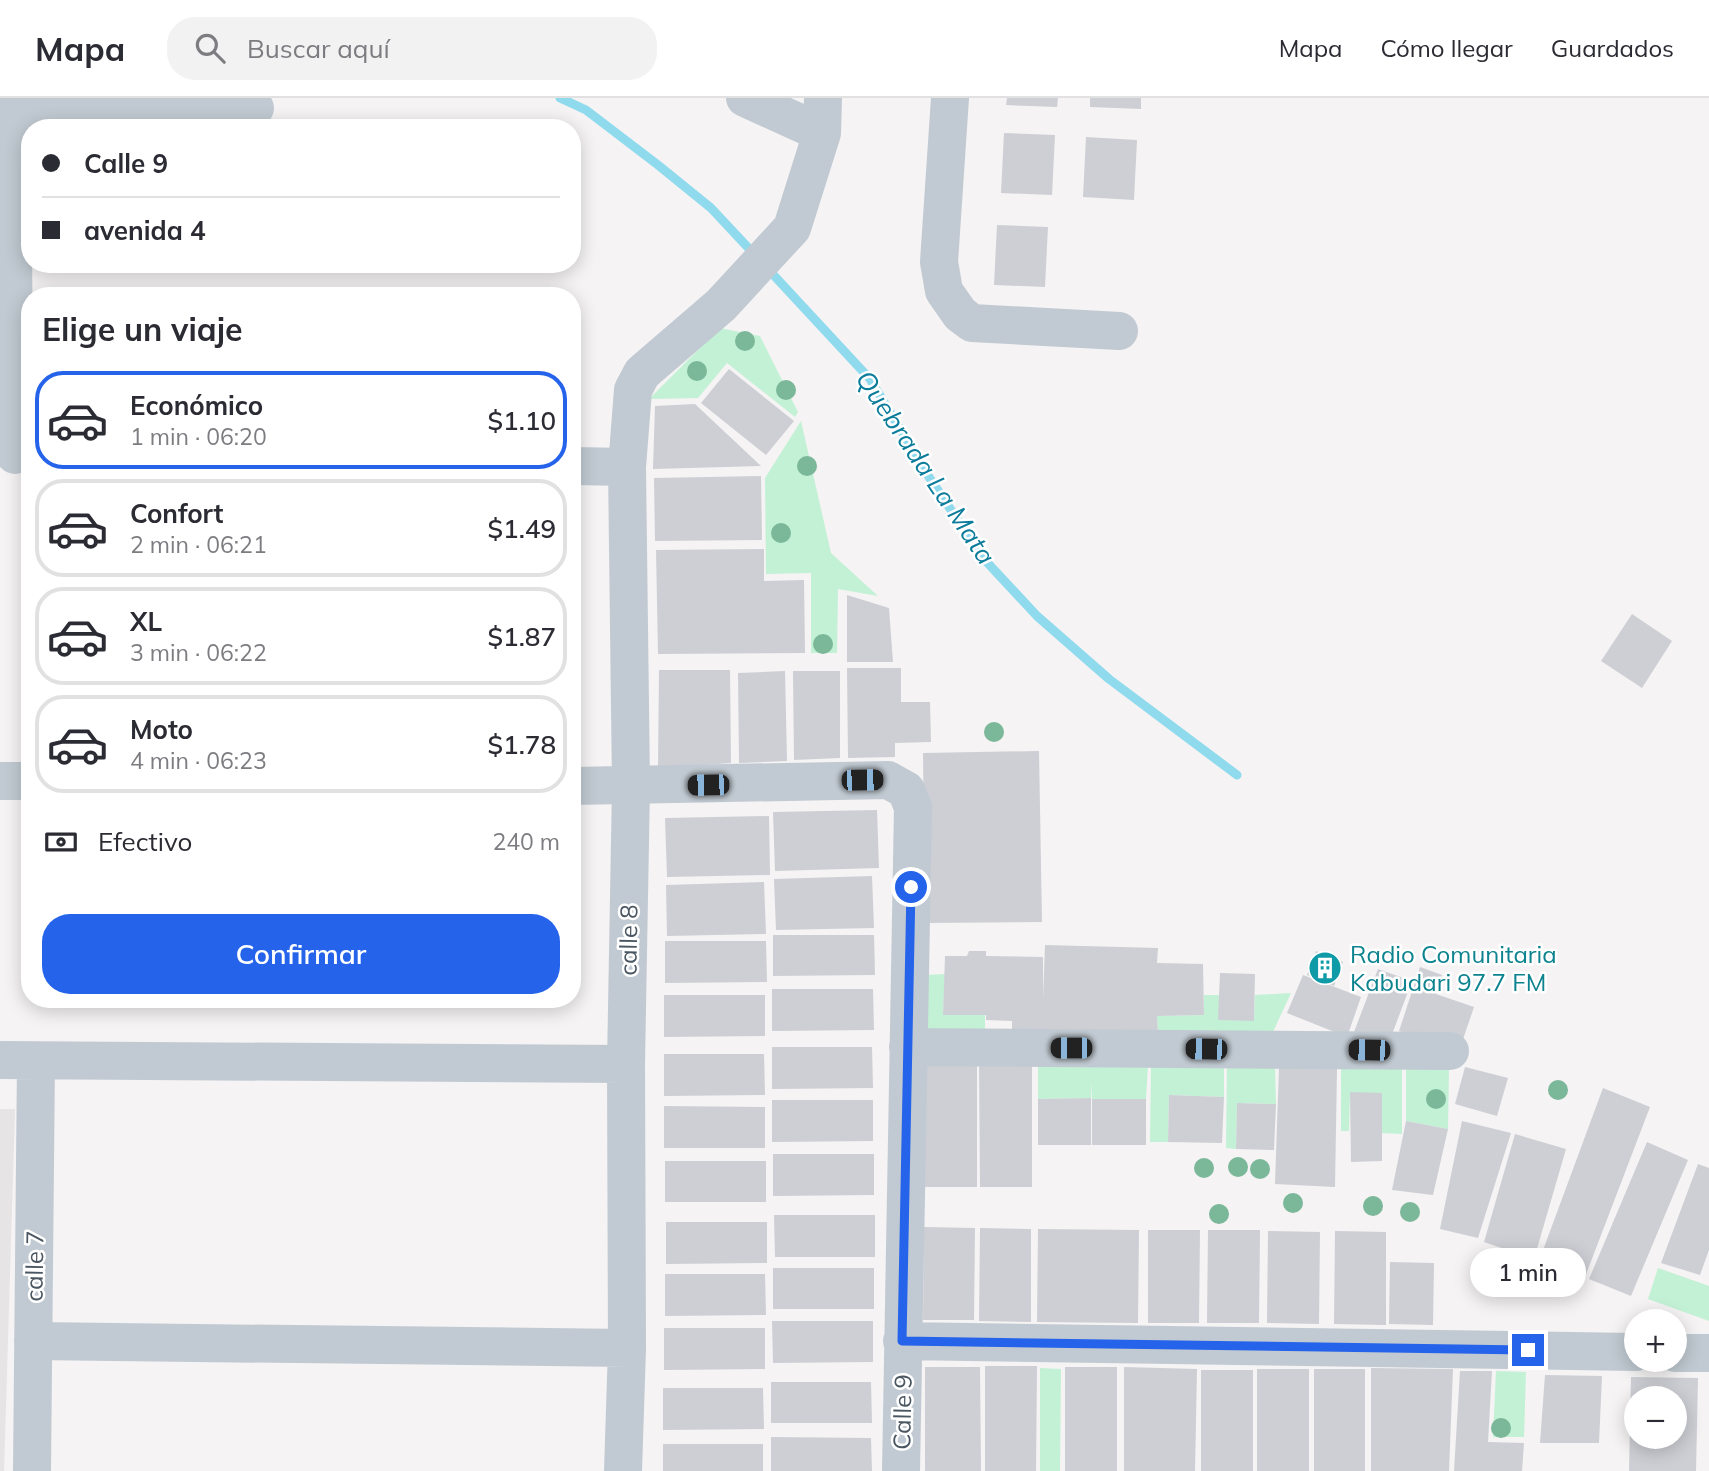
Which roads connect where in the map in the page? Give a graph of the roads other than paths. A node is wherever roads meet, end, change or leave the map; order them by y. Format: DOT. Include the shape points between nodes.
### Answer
graph roads {
  1 [pos="745,98"];
  2 [pos="950,98"];
  3 [pos="18,101"];
  4 [pos="255,108"];
  5 [pos="823,115"];
  6 [pos="21,213"];
  7 [pos="21,273"];
  8 [pos="1119,331"];
  9 [pos="15,455"];
  10 [pos="581,466"];
  11 [pos="627,467"];
  12 [pos="0,780"];
  13 [pos="21,781"];
  14 [pos="581,786"];
  15 [pos="631,786"];
  16 [pos="908,1047"];
  17 [pos="1450,1051"];
  18 [pos="18,1061"];
  19 [pos="626,1064"];
  20 [pos="33,1341"];
  21 [pos="902,1341"];
  22 [pos="626,1348"];
  23 [pos="1624,1352"];
  24 [pos="1687,1353"];
  25 [pos="1709,1353"];
  26 [pos="32,1471"];
  27 [pos="623,1471"];
  28 [pos="901,1471"];
  1 -- 5 [label="street"];
  2 -- 8 [label="street" via="939,262 944,291 960,314 972,323"];
  3 -- 4 [label="street"];
  3 -- 6 [label="street"];
  5 -- 11 [label="street, calle 8" via="792,228 721,305 642,373 633,390"];
  7 -- 9 [label="street"];
  10 -- 11 [label="street"];
  11 -- 15 [label="street, calle 8"];
  12 -- 13 [label="street"];
  14 -- 15 [label="street"];
  15 -- 16 [label="street, Calle 9" via="888,780 906,790 913,807"];
  15 -- 19 [label="street, calle 8"];
  16 -- 17 [label="street"];
  16 -- 21 [label="street, Calle 9"];
  18 -- 19 [label="street"];
  18 -- 20 [label="street, calle 7"];
  19 -- 22 [label="street, calle 8"];
  20 -- 22 [label="street"];
  20 -- 26 [label="street, calle 7"];
  21 -- 23 [label="street"];
  21 -- 28 [label="street, Calle 9"];
  22 -- 27 [label="street, calle 8"];
  24 -- 25 [label="street"];
}
